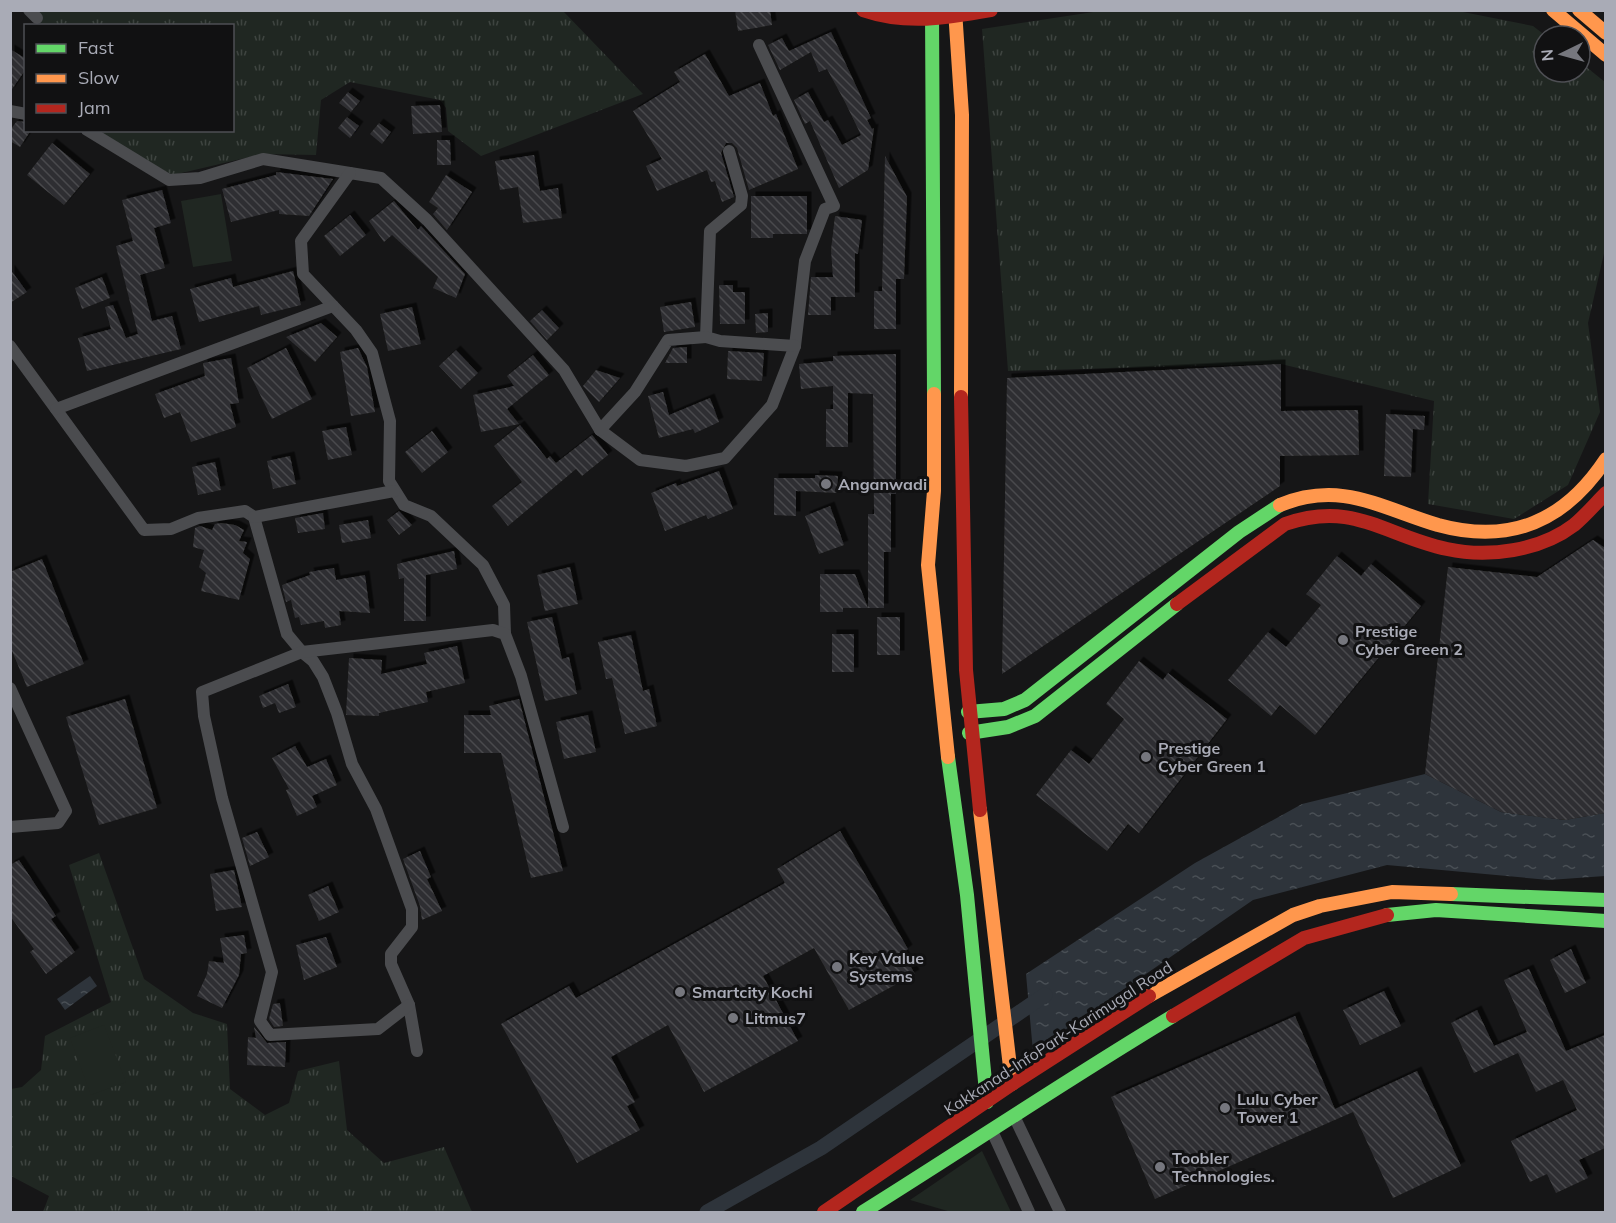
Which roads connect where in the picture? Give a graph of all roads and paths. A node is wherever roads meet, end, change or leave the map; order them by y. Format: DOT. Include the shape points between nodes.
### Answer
graph roads {
  1 [pos="863,10"];
  2 [pos="991,10"];
  3 [pos="1579,10"];
  4 [pos="1553,11"];
  5 [pos="956,13"];
  6 [pos="932,15"];
  7 [pos="1605,33"];
  8 [pos="759,45"];
  9 [pos="1605,55"];
  10 [pos="90,132"];
  11 [pos="729,150"];
  12 [pos="350,173"];
  13 [pos="333,306"];
  14 [pos="706,337"];
  15 [pos="10,346"];
  16 [pos="795,346"];
  17 [pos="56,409"];
  18 [pos="600,430"];
  19 [pos="1605,459"];
  20 [pos="394,491"];
  21 [pos="1605,493"];
  22 [pos="254,517"];
  23 [pos="1422,519"];
  24 [pos="1415,538"];
  25 [pos="1181,578"];
  26 [pos="1193,592"];
  27 [pos="505,633"];
  28 [pos="302,652"];
  29 [pos="10,688"];
  30 [pos="968,712"];
  31 [pos="969,733"];
  32 [pos="10,827"];
  33 [pos="562,827"];
  34 [pos="1605,900"];
  35 [pos="1605,921"];
  36 [pos="409,1005"];
  37 [pos="417,1051"];
  38 [pos="1012,1084"];
  39 [pos="987,1102"];
  40 [pos="1014,1116"];
  41 [pos="992,1131"];
  42 [pos="824,1212"];
  43 [pos="863,1212"];
  44 [pos="1029,1212"];
  45 [pos="1059,1212"];
  1 -- 6 [label="street" via="898,22"];
  2 -- 5 [label="street"];
  3 -- 7 [label="street"];
  4 -- 9 [label="street"];
  5 -- 6 [label="street"];
  5 -- 30 [label="street" via="964,111 963,599"];
  6 -- 39 [label="street" via="934,491 928,565"];
  8 -- 16 [label="street" via="834,206 825,209 805,261"];
  10 -- 12 [label="street" via="170,180 200,178 263,159"];
  11 -- 14 [label="street" via="742,195 741,205 710,231"];
  12 -- 13 [label="street" via="301,241 303,274"];
  12 -- 18 [label="street" via="381,178 427,220 564,370"];
  13 -- 17 [label="street"];
  13 -- 20 [label="street" via="372,354 390,422 388,481"];
  14 -- 16 [label="street"];
  14 -- 18 [label="street" via="669,340 635,392"];
  15 -- 17 [label="street"];
  16 -- 18 [label="street" via="772,405 725,458 686,466 640,460"];
  17 -- 22 [label="street" via="144,530 171,529 198,518 235,512 245,511"];
  19 -- 23 [label="street" via="1579,496 1562,510 1530,526 1493,534 1475,533"];
  20 -- 22 [label="street"];
  20 -- 27 [label="street" via="404,506 431,516 483,565 504,605"];
  21 -- 24 [label="street" via="1574,525 1527,547 1469,552"];
  22 -- 28 [label="street" via="287,634"];
  23 -- 24 [label="street"];
  23 -- 25 [label="street" via="1373,500 1345,495 1299,499 1276,507"];
  24 -- 26 [label="street" via="1340,514 1302,518 1285,524"];
  25 -- 26 [label="street"];
  25 -- 30 [label="street" via="1025,700 1004,709"];
  26 -- 31 [label="street" via="1035,716 1008,727"];
  27 -- 28 [label="street" via="493,630"];
  27 -- 33 [label="street" via="521,676"];
  28 -- 36 [label="street" via="314,661 323,677 352,764 376,809 412,909 412,927 391,954 391,964"];
  28 -- 36 [label="street" via="202,692 222,798 272,972 260,1021 270,1035 378,1029"];
  29 -- 32 [label="street" via="66,811 58,823"];
  30 -- 31 [label="street"];
  31 -- 38 [label="street" via="992,893"];
  34 -- 38 [label="street, Kakkanad-InfoPark-Karimugal Road" via="1392,891 1320,906 1293,915 1137,1003"];
  35 -- 40 [label="street" via="1436,910 1388,914 1333,928 1291,945"];
  36 -- 37 [label="street"];
  38 -- 39 [label="street, Kakkanad-InfoPark-Karimugal Road"];
  39 -- 42 [label="street, Kakkanad-InfoPark-Karimugal Road"];
  40 -- 41 [label="street"];
  40 -- 45 [label="street"];
  41 -- 43 [label="street"];
  41 -- 44 [label="street"];
}
